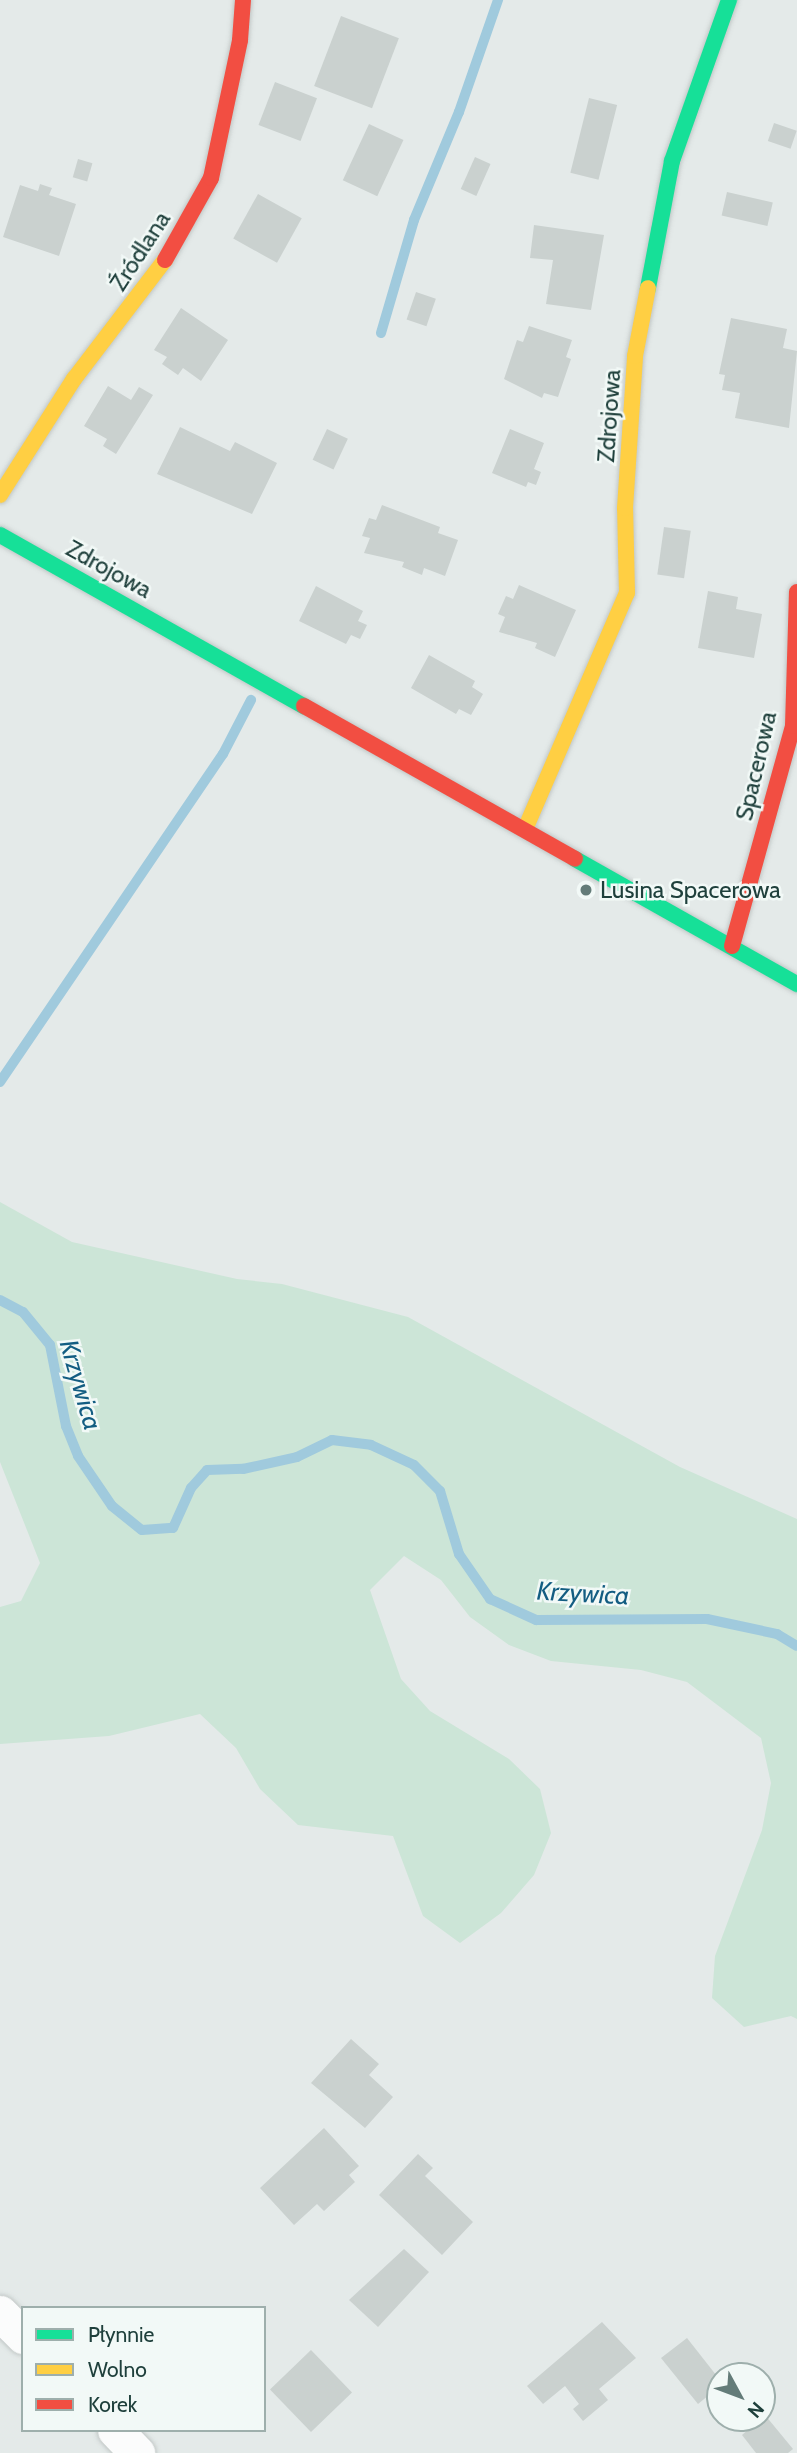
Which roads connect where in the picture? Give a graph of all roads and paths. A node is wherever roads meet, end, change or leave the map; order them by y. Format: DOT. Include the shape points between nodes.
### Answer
graph roads {
  1 [pos="243,0"];
  2 [pos="729,0"];
  3 [pos="0,495"];
  4 [pos="0,534"];
  5 [pos="797,592"];
  6 [pos="526,827"];
  7 [pos="732,946"];
  8 [pos="797,984"];
  9 [pos="0,2313"];
  10 [pos="21,2334"];
  11 [pos="117,2432"];
  12 [pos="137,2453"];
  1 -- 3 [label="street, Źródlana" via="240,40 211,178 159,271 74,379"];
  2 -- 6 [label="street, Zdrojowa" via="672,161 635,356 625,509 627,593"];
  4 -- 6 [label="street, Zdrojowa"];
  5 -- 7 [label="street, Spacerowa" via="793,726"];
  6 -- 7 [label="street, Zdrojowa"];
  7 -- 8 [label="street, Zdrojowa"];
  9 -- 10 [label="street"];
  11 -- 12 [label="street"];
}
